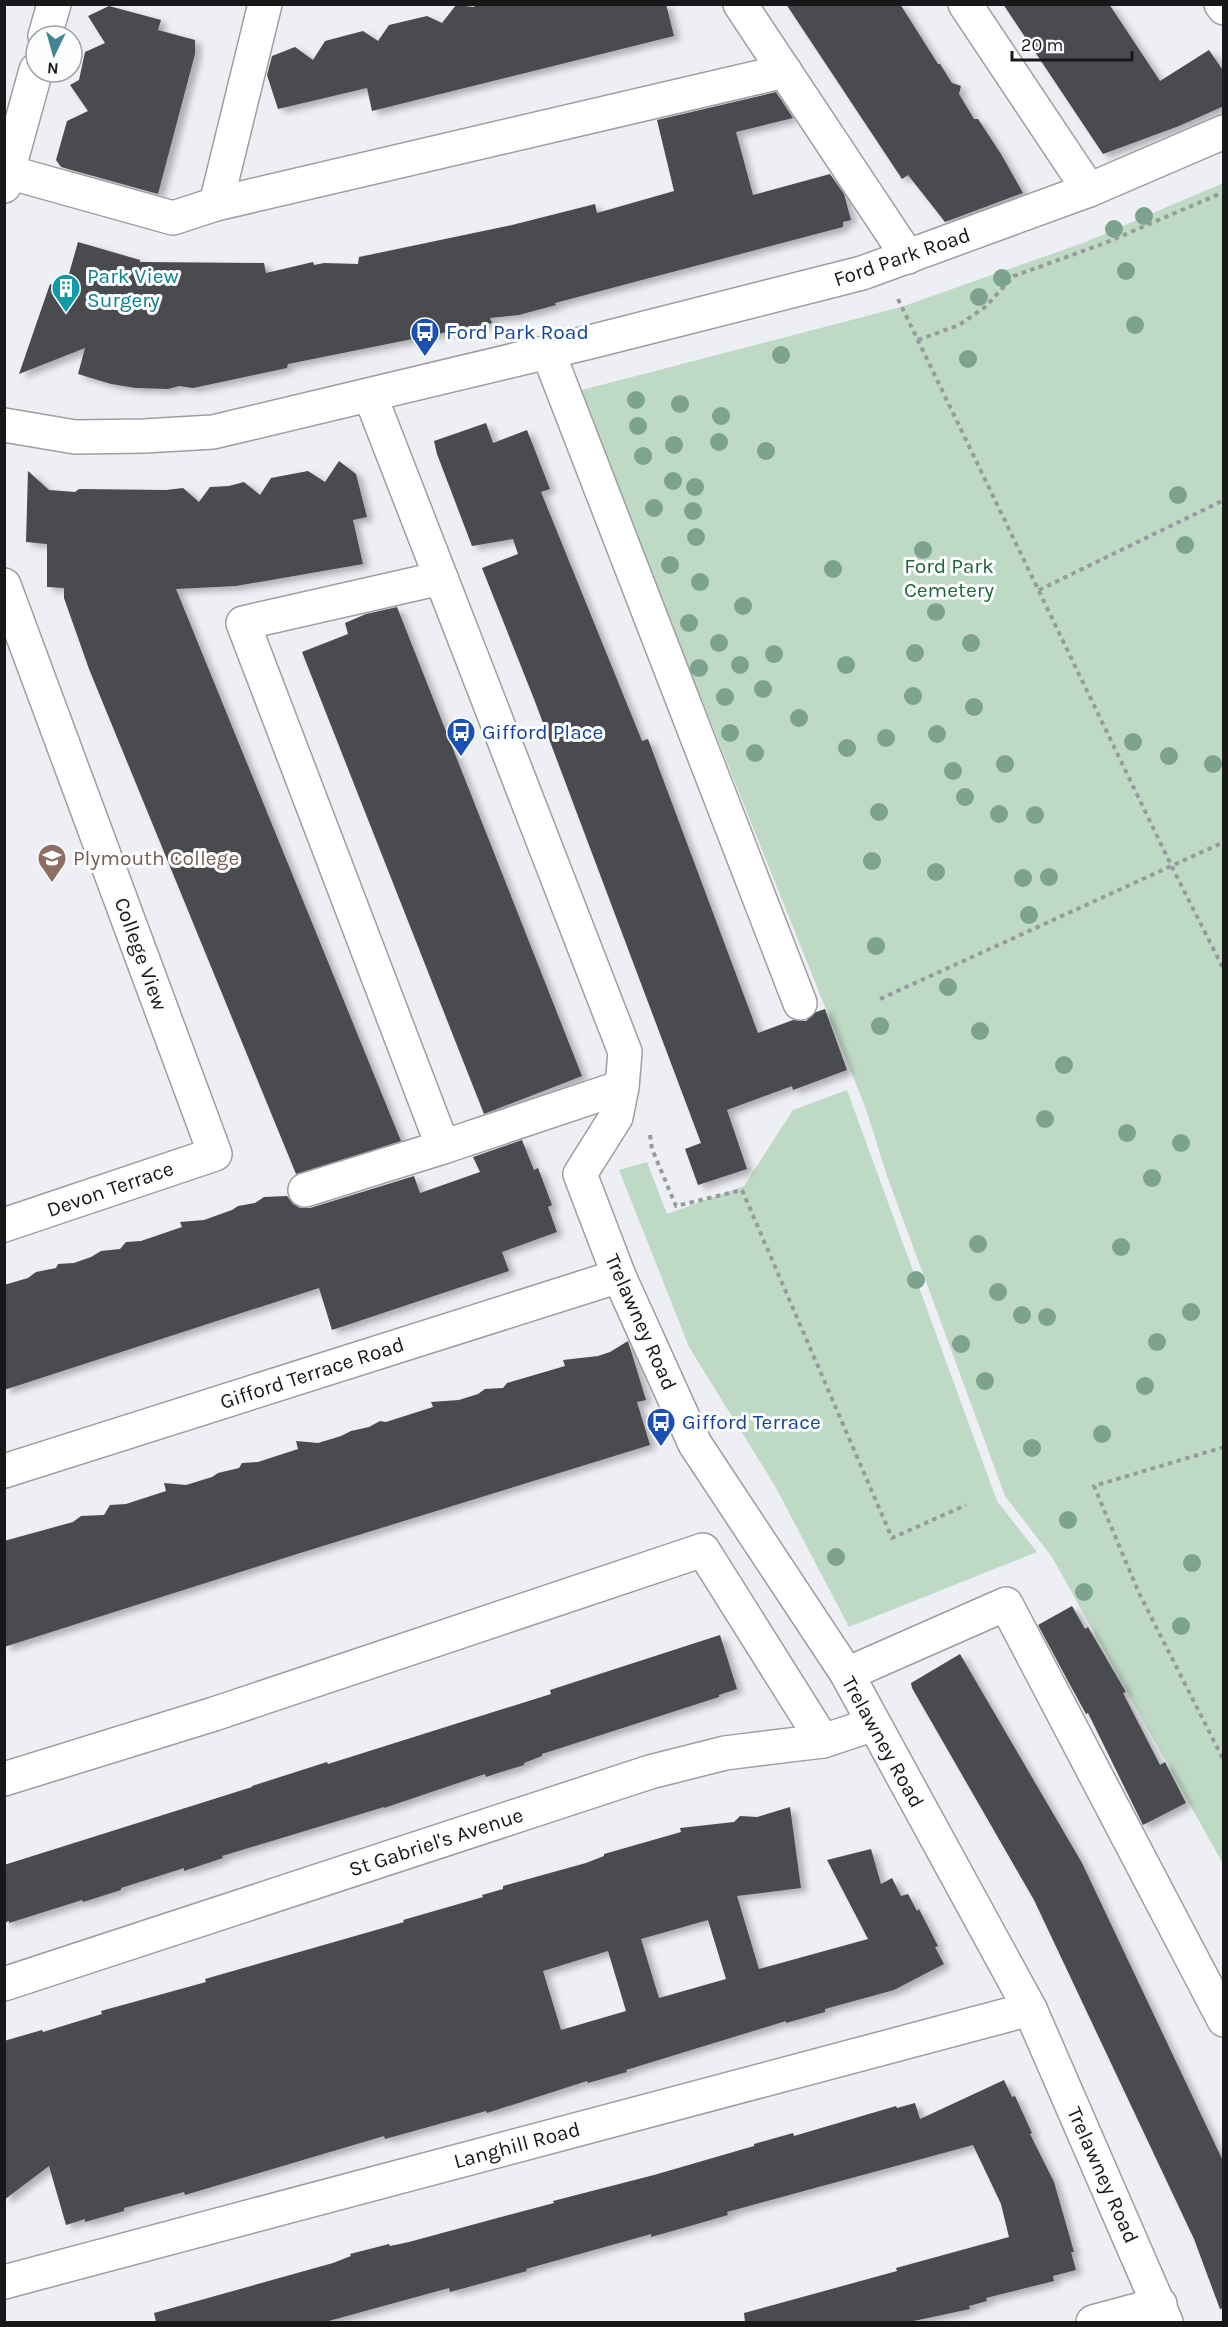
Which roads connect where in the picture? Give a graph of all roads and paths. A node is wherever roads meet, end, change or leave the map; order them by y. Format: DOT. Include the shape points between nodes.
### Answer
graph roads {
  1 [pos="54,4"];
  2 [pos="265,4"];
  3 [pos="740,4"];
  4 [pos="965,4"];
  5 [pos="1221,4"];
  6 [pos="1224,8"];
  7 [pos="48,24"];
  8 [pos="785,72"];
  9 [pos="32,84"];
  10 [pos="1224,132"];
  11 [pos="5,182"];
  12 [pos="1089,190"];
  13 [pos="1224,192"];
  14 [pos="216,204"];
  15 [pos="895,262"];
  16 [pos="918,340"];
  17 [pos="548,352"];
  18 [pos="370,394"];
  19 [pos="4,425"];
  20 [pos="1224,500"];
  21 [pos="441,578"];
  22 [pos="4,585"];
  23 [pos="1039,590"];
  24 [pos="1224,842"];
  25 [pos="1172,867"];
  26 [pos="1224,970"];
  27 [pos="880,999"];
  28 [pos="800,1003"];
  29 [pos="619,1102"];
  30 [pos="442,1147"];
  31 [pos="215,1154"];
  32 [pos="305,1190"];
  33 [pos="4,1225"];
  34 [pos="619,1276"];
  35 [pos="1224,1447"];
  36 [pos="4,1471"];
  37 [pos="966,1505"];
  38 [pos="847,1674"];
  39 [pos="874,1724"];
  40 [pos="823,1741"];
  41 [pos="1224,1761"];
  42 [pos="4,1779"];
  43 [pos="4,1984"];
  44 [pos="1030,2009"];
  45 [pos="1224,2020"];
  46 [pos="4,2282"];
  47 [pos="1163,2313"];
  48 [pos="1093,2322"];
  1 -- 7 [label="street"];
  2 -- 14 [label="street"];
  3 -- 8 [label="street"];
  4 -- 12 [label="street"];
  5 -- 6 [label="street"];
  8 -- 14 [label="street"];
  8 -- 15 [label="street"];
  9 -- 11 [label="street"];
  10 -- 12 [label="street, Ford Park Road"];
  11 -- 14 [label="street" via="173,218"];
  12 -- 15 [label="street, Ford Park Road"];
  13 -- 16 [label="path" via="1105,243 1014,276 984,307 959,325"];
  15 -- 16 [label="path"];
  15 -- 17 [label="street, Ford Park Road"];
  16 -- 23 [label="path"];
  17 -- 18 [label="street, Ford Park Road"];
  17 -- 28 [label="street"];
  18 -- 19 [label="street, Ford Park Road" via="213,432 75,437"];
  18 -- 21 [label="street"];
  20 -- 23 [label="path"];
  21 -- 29 [label="street" via="625,1052"];
  21 -- 30 [label="street" via="243,623"];
  22 -- 31 [label="street, College View"];
  23 -- 25 [label="path"];
  24 -- 25 [label="path"];
  25 -- 26 [label="path"];
  25 -- 27 [label="path" via="1147,875"];
  29 -- 30 [label="street"];
  29 -- 34 [label="street, Trelawney Road" via="580,1174"];
  29 -- 37 [label="path" via="649,1132 652,1149 676,1206 742,1190 892,1538"];
  30 -- 32 [label="street"];
  31 -- 33 [label="street, Devon Terrace"];
  34 -- 36 [label="street, Gifford Terrace Road"];
  34 -- 38 [label="street, Trelawney Road" via="695,1444"];
  35 -- 41 [label="path" via="1094,1486 1139,1593"];
  38 -- 39 [label="street, Trelawney Road"];
  38 -- 45 [label="street" via="1006,1604"];
  39 -- 40 [label="street, St Gabriel's Avenue"];
  39 -- 44 [label="street, Trelawney Road"];
  40 -- 42 [label="street" via="703,1550 214,1714"];
  40 -- 43 [label="street, St Gabriel's Avenue" via="725,1753 650,1772"];
  44 -- 46 [label="street, Langhill Road"];
  44 -- 47 [label="street, Trelawney Road"];
  47 -- 48 [label="street"];
}
